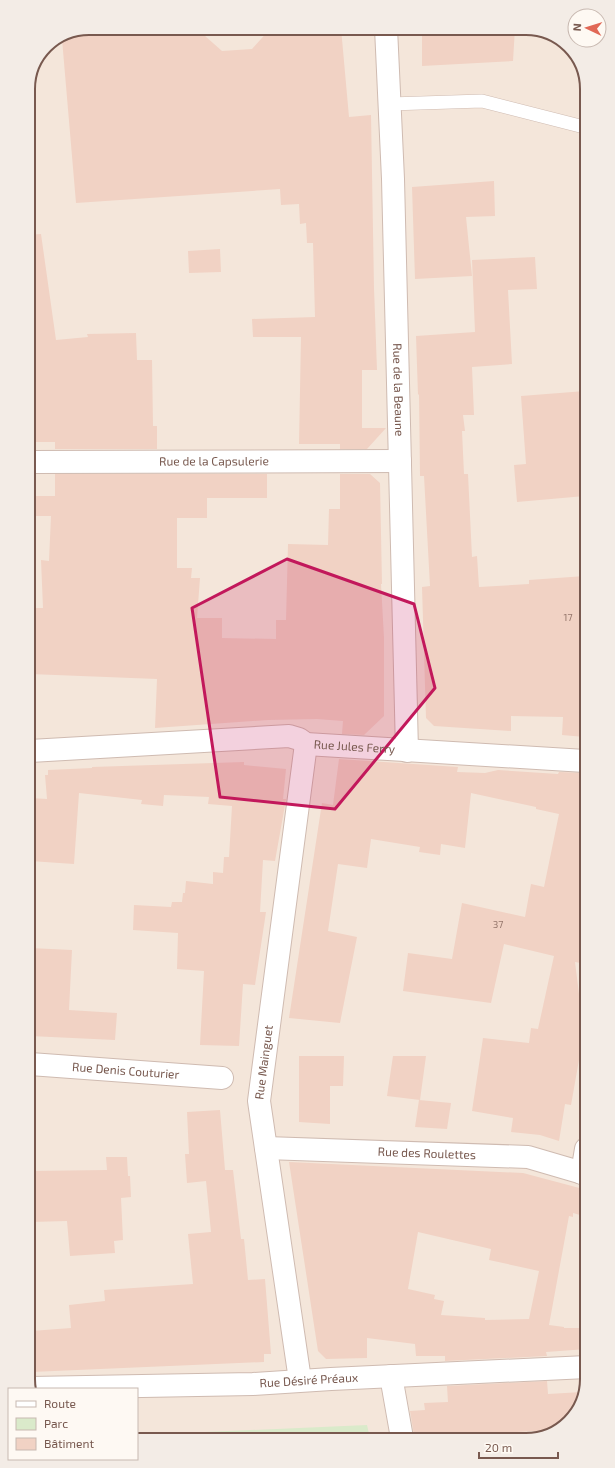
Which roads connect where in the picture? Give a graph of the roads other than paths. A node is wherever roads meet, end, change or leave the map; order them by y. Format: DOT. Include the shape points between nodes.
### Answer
graph roads {
  1 [pos="386,35"];
  2 [pos="390,104"];
  3 [pos="580,126"];
  4 [pos="400,461"];
  5 [pos="35,462"];
  6 [pos="306,744"];
  7 [pos="35,751"];
  8 [pos="407,751"];
  9 [pos="580,761"];
  10 [pos="35,1064"];
  11 [pos="222,1078"];
  12 [pos="266,1148"];
  13 [pos="580,1173"];
  14 [pos="580,1367"];
  15 [pos="391,1376"];
  16 [pos="300,1380"];
  17 [pos="36,1388"];
  18 [pos="401,1433"];
  1 -- 2 [label="street, Rue de la Beaune"];
  2 -- 3 [label="lane" via="482,101"];
  2 -- 4 [label="street, Rue de la Beaune"];
  4 -- 5 [label="street, Rue de la Capsulerie"];
  4 -- 8 [label="street, Rue de la Beaune"];
  6 -- 7 [label="street, Rue Jules Ferry" via="289,736"];
  6 -- 8 [label="street, Rue Jules Ferry"];
  6 -- 12 [label="street, Rue Mainguet" via="259,1101"];
  8 -- 9 [label="street, Rue Jules Ferry"];
  10 -- 11 [label="street, Rue Denis Couturier"];
  12 -- 13 [label="street, Rue des Roulettes" via="528,1158"];
  12 -- 16 [label="street, Rue Mainguet"];
  14 -- 15 [label="street, Rue Désiré Préaux"];
  15 -- 16 [label="street, Rue Désiré Préaux"];
  15 -- 18 [label="street"];
  16 -- 17 [label="street, Rue Désiré Préaux" via="253,1384"];
}
